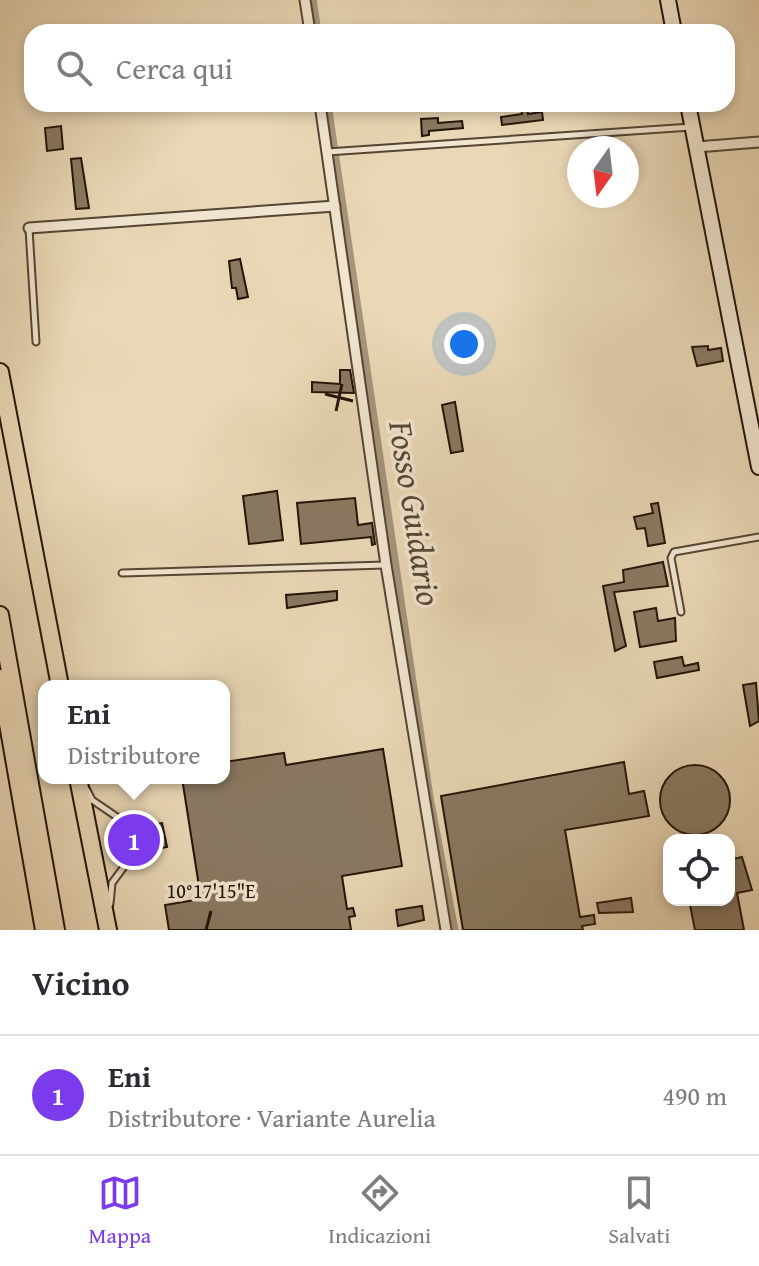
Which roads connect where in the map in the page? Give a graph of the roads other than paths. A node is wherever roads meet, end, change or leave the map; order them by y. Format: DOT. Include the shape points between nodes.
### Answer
graph roads {
  1 [pos="305,0"];
  2 [pos="668,0"];
  3 [pos="309,24"];
  4 [pos="672,24"];
  5 [pos="322,112"];
  6 [pos="689,112"];
  7 [pos="692,127"];
  8 [pos="759,142"];
  9 [pos="697,147"];
  10 [pos="332,152"];
  11 [pos="335,206"];
  12 [pos="29,228"];
  13 [pos="36,342"];
  14 [pos="0,372"];
  15 [pos="0,419"];
  16 [pos="759,467"];
  17 [pos="759,537"];
  18 [pos="386,565"];
  19 [pos="122,573"];
  20 [pos="681,612"];
  21 [pos="0,615"];
  22 [pos="0,678"];
  23 [pos="50,680"];
  24 [pos="59,680"];
  25 [pos="70,784"];
  26 [pos="80,784"];
  27 [pos="83,784"];
  28 [pos="44,930"];
  29 [pos="56,930"];
  30 [pos="104,930"];
  31 [pos="446,930"];
  1 -- 3 [label="street"];
  2 -- 4 [label="main road"];
  5 -- 10 [label="street"];
  6 -- 7 [label="main road"];
  7 -- 9 [label="main road"];
  7 -- 10 [label="lane"];
  8 -- 9 [label="street"];
  9 -- 16 [label="main road"];
  10 -- 11 [label="street"];
  11 -- 12 [label="street"];
  11 -- 18 [label="street"];
  12 -- 13 [label="lane"];
  14 -- 24 [label="highway"];
  15 -- 23 [label="highway"];
  17 -- 20 [label="lane" via="674,552"];
  18 -- 19 [label="lane"];
  18 -- 31 [label="street"];
  21 -- 29 [label="highway"];
  22 -- 28 [label="highway"];
  25 -- 30 [label="highway"];
  26 -- 30 [label="highway"];
  27 -- 30 [label="lane" via="92,800 117,817 126,864 112,883"];
}
